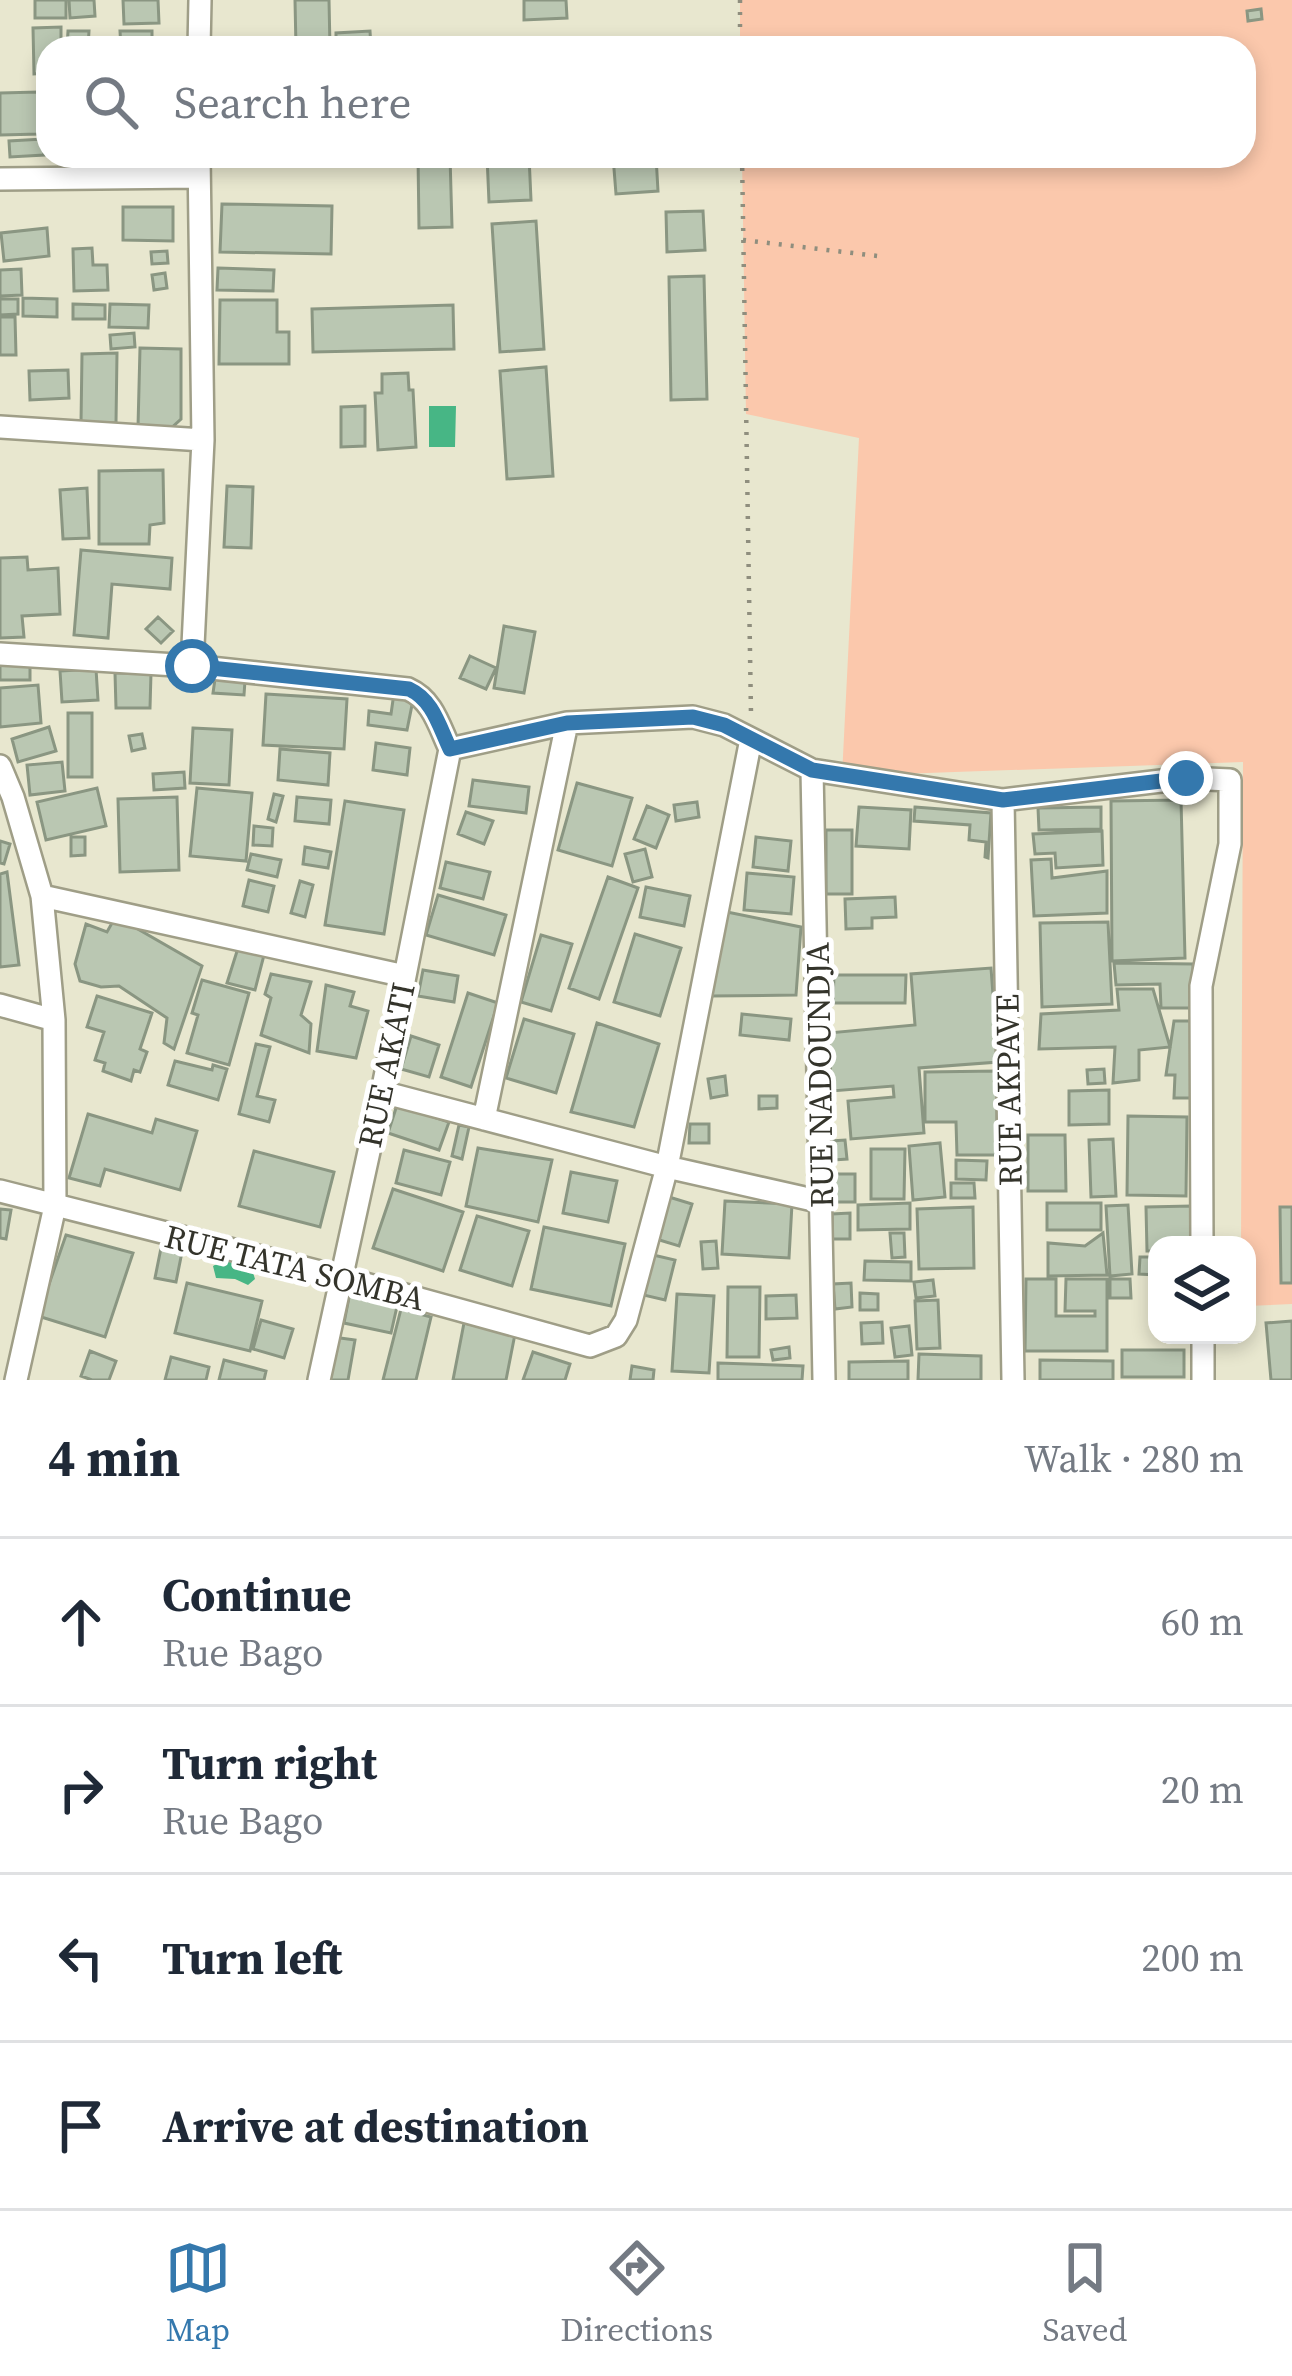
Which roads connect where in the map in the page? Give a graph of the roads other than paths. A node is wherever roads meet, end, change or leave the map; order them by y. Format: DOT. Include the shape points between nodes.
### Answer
graph roads {
  1 [pos="200,0"];
  2 [pos="200,36"];
  3 [pos="168,168"];
  4 [pos="199,168"];
  5 [pos="0,179"];
  6 [pos="0,427"];
  7 [pos="203,440"];
  8 [pos="0,654"];
  9 [pos="192,666"];
  10 [pos="567,723"];
  11 [pos="751,739"];
  12 [pos="450,749"];
  13 [pos="0,766"];
  14 [pos="812,770"];
  15 [pos="1003,800"];
  16 [pos="42,896"];
  17 [pos="405,976"];
  18 [pos="0,1005"];
  19 [pos="54,1020"];
  20 [pos="382,1092"];
  21 [pos="484,1119"];
  22 [pos="667,1167"];
  23 [pos="0,1191"];
  24 [pos="822,1202"];
  25 [pos="55,1206"];
  26 [pos="1202,1236"];
  27 [pos="340,1277"];
  28 [pos="1203,1344"];
  29 [pos="16,1380"];
  30 [pos="319,1380"];
  31 [pos="824,1380"];
  32 [pos="1012,1380"];
  33 [pos="1203,1380"];
  1 -- 2 [label="street"];
  3 -- 5 [label="street"];
  4 -- 7 [label="street"];
  6 -- 7 [label="street"];
  7 -- 9 [label="street"];
  8 -- 9 [label="street"];
  9 -- 12 [label="street" via="409,689 430,706"];
  10 -- 11 [label="street" via="693,717"];
  10 -- 12 [label="street"];
  10 -- 21 [label="street"];
  11 -- 14 [label="street"];
  11 -- 22 [label="street"];
  12 -- 17 [label="street, RUE AKATI"];
  13 -- 16 [label="street"];
  14 -- 15 [label="street"];
  14 -- 24 [label="street, RUE NADOUNDJA"];
  15 -- 26 [label="street" via="1230,780 1230,844 1201,986"];
  15 -- 32 [label="street, RUE AKPAVE"];
  16 -- 17 [label="street"];
  16 -- 19 [label="street"];
  17 -- 20 [label="street, RUE AKATI"];
  18 -- 19 [label="street"];
  19 -- 25 [label="street"];
  20 -- 21 [label="street"];
  20 -- 27 [label="street, RUE AKATI"];
  21 -- 22 [label="street"];
  22 -- 24 [label="street"];
  22 -- 27 [label="street, RUE TATA SOMBA" via="626,1321 616,1336 590,1346"];
  23 -- 25 [label="street, RUE TATA SOMBA"];
  24 -- 31 [label="street, RUE NADOUNDJA"];
  25 -- 27 [label="street, RUE TATA SOMBA"];
  25 -- 29 [label="street"];
  27 -- 30 [label="street, RUE AKATI"];
  28 -- 33 [label="street"];
}
